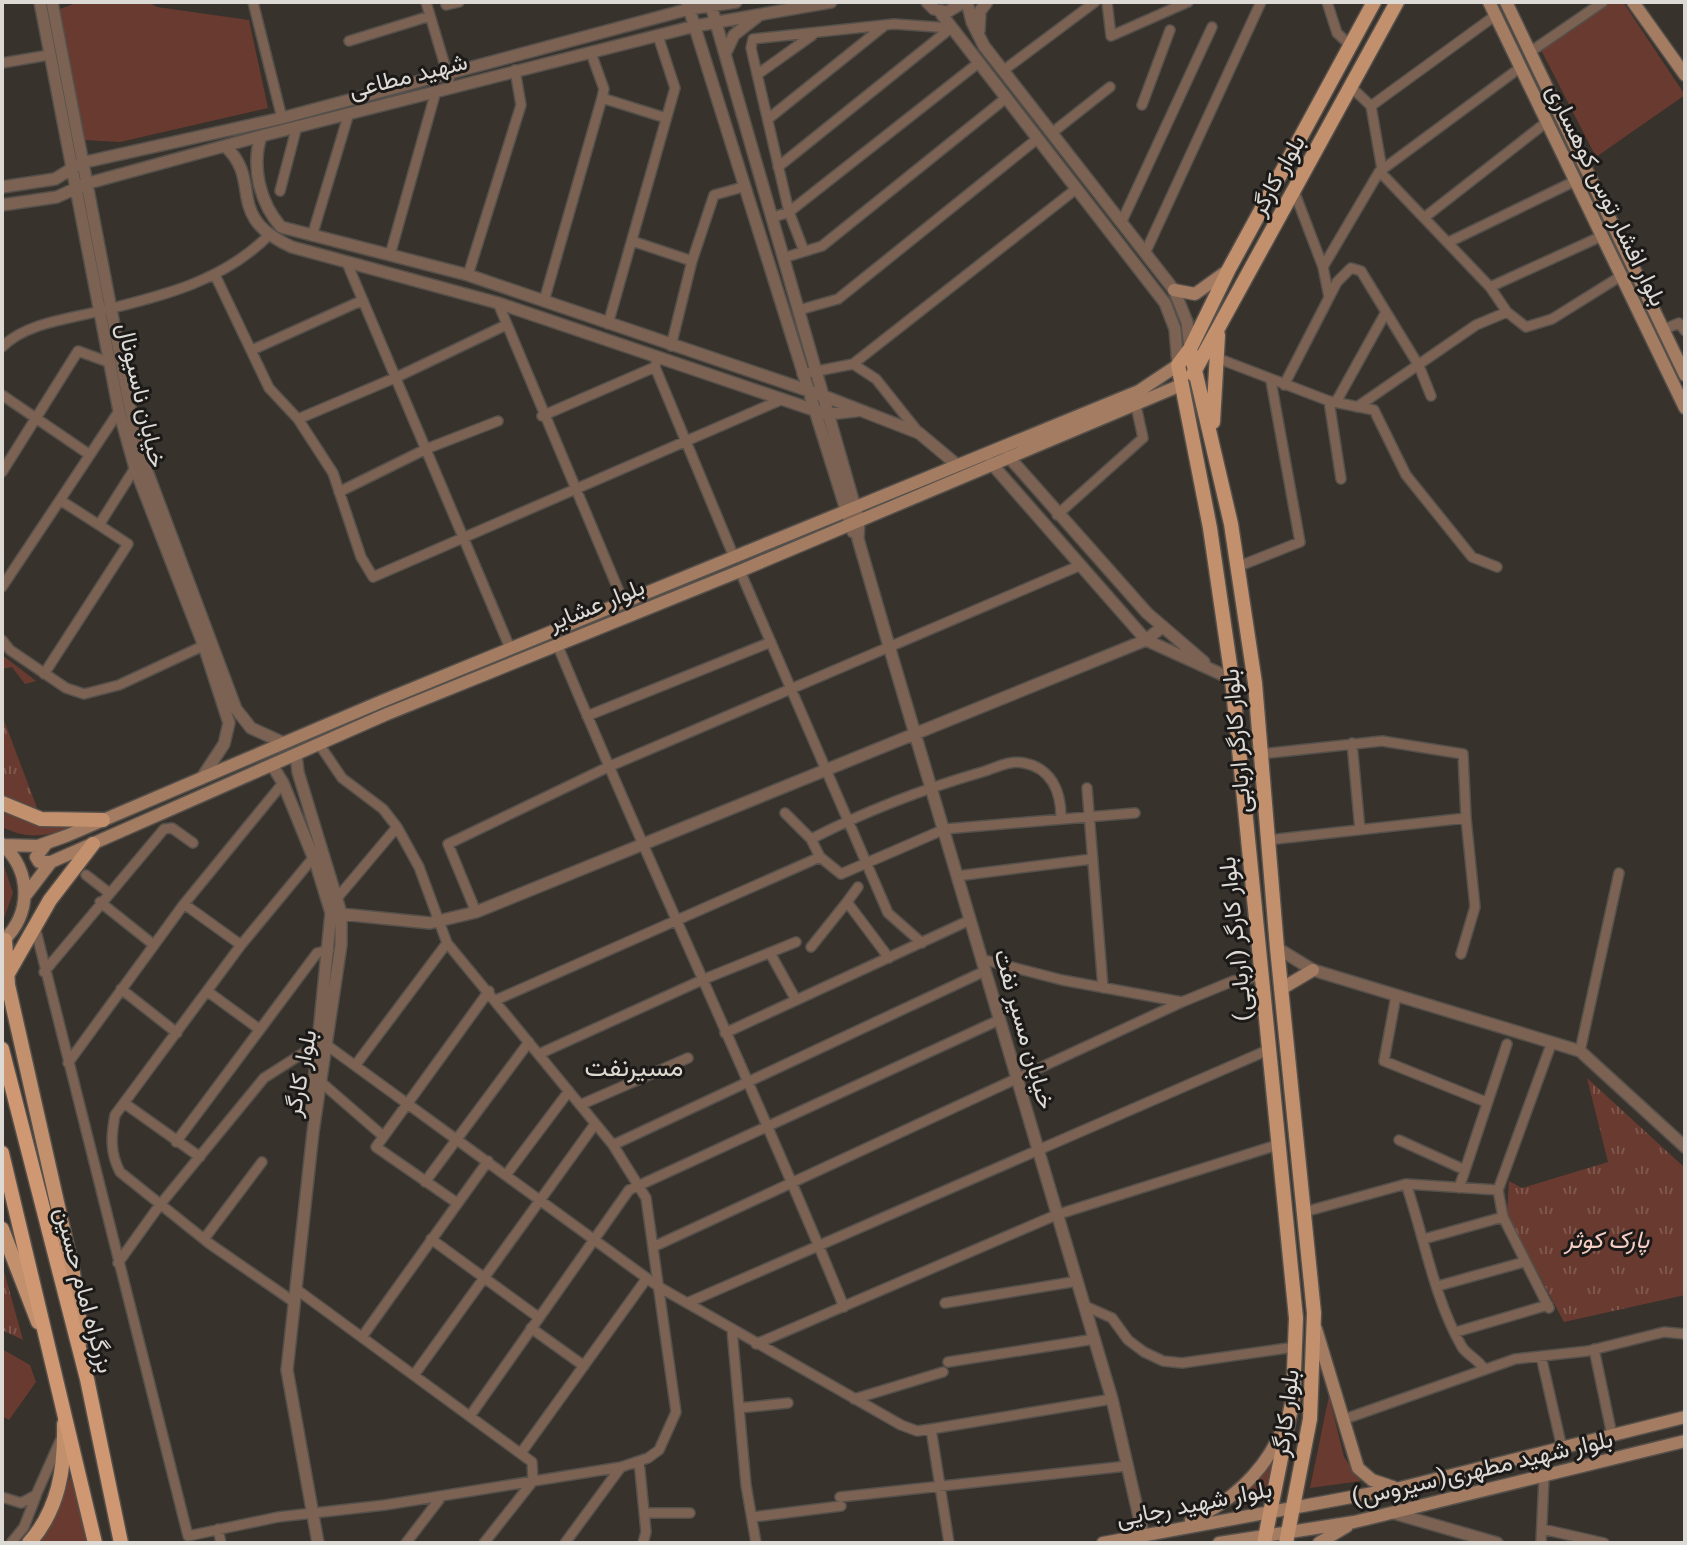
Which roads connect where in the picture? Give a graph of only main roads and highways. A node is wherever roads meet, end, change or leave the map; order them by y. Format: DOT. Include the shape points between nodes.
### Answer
graph roads {
  1 [pos="1374,2"];
  2 [pos="1397,2"];
  3 [pos="1489,2"];
  4 [pos="1506,2"];
  5 [pos="1633,2"];
  6 [pos="1685,75"];
  7 [pos="1253,225"];
  8 [pos="1269,236"];
  9 [pos="1229,269"];
  10 [pos="1174,290"];
  11 [pos="1219,326"];
  12 [pos="1190,349"];
  13 [pos="1178,365"];
  14 [pos="1196,371"];
  15 [pos="1685,375"];
  16 [pos="1181,385"];
  17 [pos="1685,408"];
  18 [pos="1212,434"];
  19 [pos="1231,524"];
  20 [pos="1210,528"];
  21 [pos="2,803"];
  22 [pos="103,820"];
  23 [pos="3,844"];
  24 [pos="46,844"];
  25 [pos="93,844"];
  26 [pos="51,862"];
  27 [pos="25,896"];
  28 [pos="3,941"];
  29 [pos="1313,970"];
  30 [pos="5,980"];
  31 [pos="1281,989"];
  32 [pos="2,1049"];
  33 [pos="2,1153"];
  34 [pos="2,1229"];
  35 [pos="1315,1326"];
  36 [pos="51,1356"];
  37 [pos="87,1379"];
  38 [pos="1293,1398"];
  39 [pos="63,1400"];
  40 [pos="1289,1417"];
  41 [pos="1682,1418"];
  42 [pos="1310,1419"];
  43 [pos="1684,1441"];
  44 [pos="1400,1488"];
  45 [pos="1293,1505"];
  46 [pos="1271,1510"];
  47 [pos="1354,1522"];
  48 [pos="1173,1528"];
  49 [pos="1287,1537"];
  50 [pos="1265,1539"];
  51 [pos="29,1543"];
  52 [pos="95,1543"];
  53 [pos="121,1543"];
  54 [pos="1103,1543"];
  55 [pos="1219,1543"];
  56 [pos="1319,1543"];
  1 -- 7 [label="main road, بلوار کارگر"];
  2 -- 8 [label="main road, بلوار کارگر"];
  3 -- 17 [label="main road, بلوار افشار توس کوهساری"];
  4 -- 15 [label="main road, بلوار افشار توس کوهساری"];
  5 -- 6 [label="main road"];
  7 -- 8 [label="main road"];
  7 -- 9 [label="main road, بلوار کارگر"];
  8 -- 11 [label="main road, بلوار کارگر"];
  9 -- 10 [label="main road" via="1195,294"];
  9 -- 12 [label="main road, بلوار کارگر"];
  11 -- 14 [label="main road, بلوار کارگر"];
  11 -- 18 [label="main road"];
  12 -- 13 [label="main road, بلوار کارگر"];
  12 -- 14 [label="main road, بلوار کارگر اربابی"];
  13 -- 16 [label="main road, بلوار کارگر (اربابی)"];
  13 -- 22 [label="main road, بلوار عشایر" via="1139,391"];
  14 -- 16 [label="main road, بلوار عشایر"];
  14 -- 18 [label="main road, بلوار کارگر اربابی"];
  16 -- 20 [label="main road, بلوار کارگر (اربابی)"];
  16 -- 25 [label="main road, بلوار عشایر" via="319,744"];
  18 -- 19 [label="main road, بلوار کارگر اربابی"];
  19 -- 20 [label="main road"];
  19 -- 31 [label="main road, بلوار کارگر اربابی" via="1255,683"];
  20 -- 38 [label="main road, بلوار کارگر (اربابی)" via="1232,679 1290,1254"];
  21 -- 22 [label="main road" via="41,819"];
  22 -- 24 [label="main road, بلوار عشایر"];
  23 -- 24 [label="main road, بلوار عشایر"];
  23 -- 27 [label="main road" via="18,863"];
  24 -- 26 [label="main road" via="36,857"];
  25 -- 26 [label="main road, بلوار عشایر"];
  25 -- 30 [label="main road" via="35,924"];
  26 -- 27 [label="main road, بلوار عشایر"];
  27 -- 28 [label="main road, بلوار عشایر" via="19,920"];
  28 -- 30 [label="main road"];
  29 -- 31 [label="main road"];
  30 -- 37 [label="main road" via="73,1273"];
  31 -- 35 [label="main road, بلوار کارگر اربابی"];
  32 -- 37 [label="highway, بزرگراه امام حسین"];
  33 -- 36 [label="highway, بزرگراه امام حسین"];
  34 -- 36 [label="main road"];
  35 -- 42 [label="main road, بلوار کارگر"];
  35 -- 44 [label="main road" via="1358,1468 1372,1480"];
  36 -- 39 [label="highway, بزرگراه امام حسین"];
  37 -- 53 [label="highway, بزرگراه امام حسین"];
  38 -- 40 [label="main road, بلوار کارگر (اربابی)"];
  38 -- 48 [label="main road" via="1273,1449 1251,1479 1225,1501"];
  39 -- 51 [label="main road" via="56,1497"];
  39 -- 52 [label="highway, بزرگراه امام حسین"];
  40 -- 42 [label="main road" via="1297,1428"];
  40 -- 46 [label="main road, بلوار کارگر (اربابی)"];
  41 -- 43 [label="main road" via="1678,1434"];
  41 -- 44 [label="main road, بلوار شهید مطهری(سیروس)"];
  42 -- 45 [label="main road, بلوار کارگر"];
  43 -- 47 [label="main road, بلوار شهید مطهری(سیروس)"];
  44 -- 45 [label="main road, بلوار شهید مطهری(سیروس)"];
  45 -- 46 [label="main road, بلوار شهید رجایی"];
  45 -- 49 [label="main road, بلوار کارگر"];
  46 -- 48 [label="main road, بلوار شهید رجایی"];
  46 -- 50 [label="main road, بلوار کارگر (اربابی)"];
  47 -- 49 [label="main road, بلوار شهید مطهری(سیروس)"];
  47 -- 56 [label="main road"];
  48 -- 54 [label="main road, بلوار شهید رجایی"];
  49 -- 50 [label="main road, بلوار شهید رجایی"];
  50 -- 55 [label="main road, بلوار شهید رجایی"];
}
